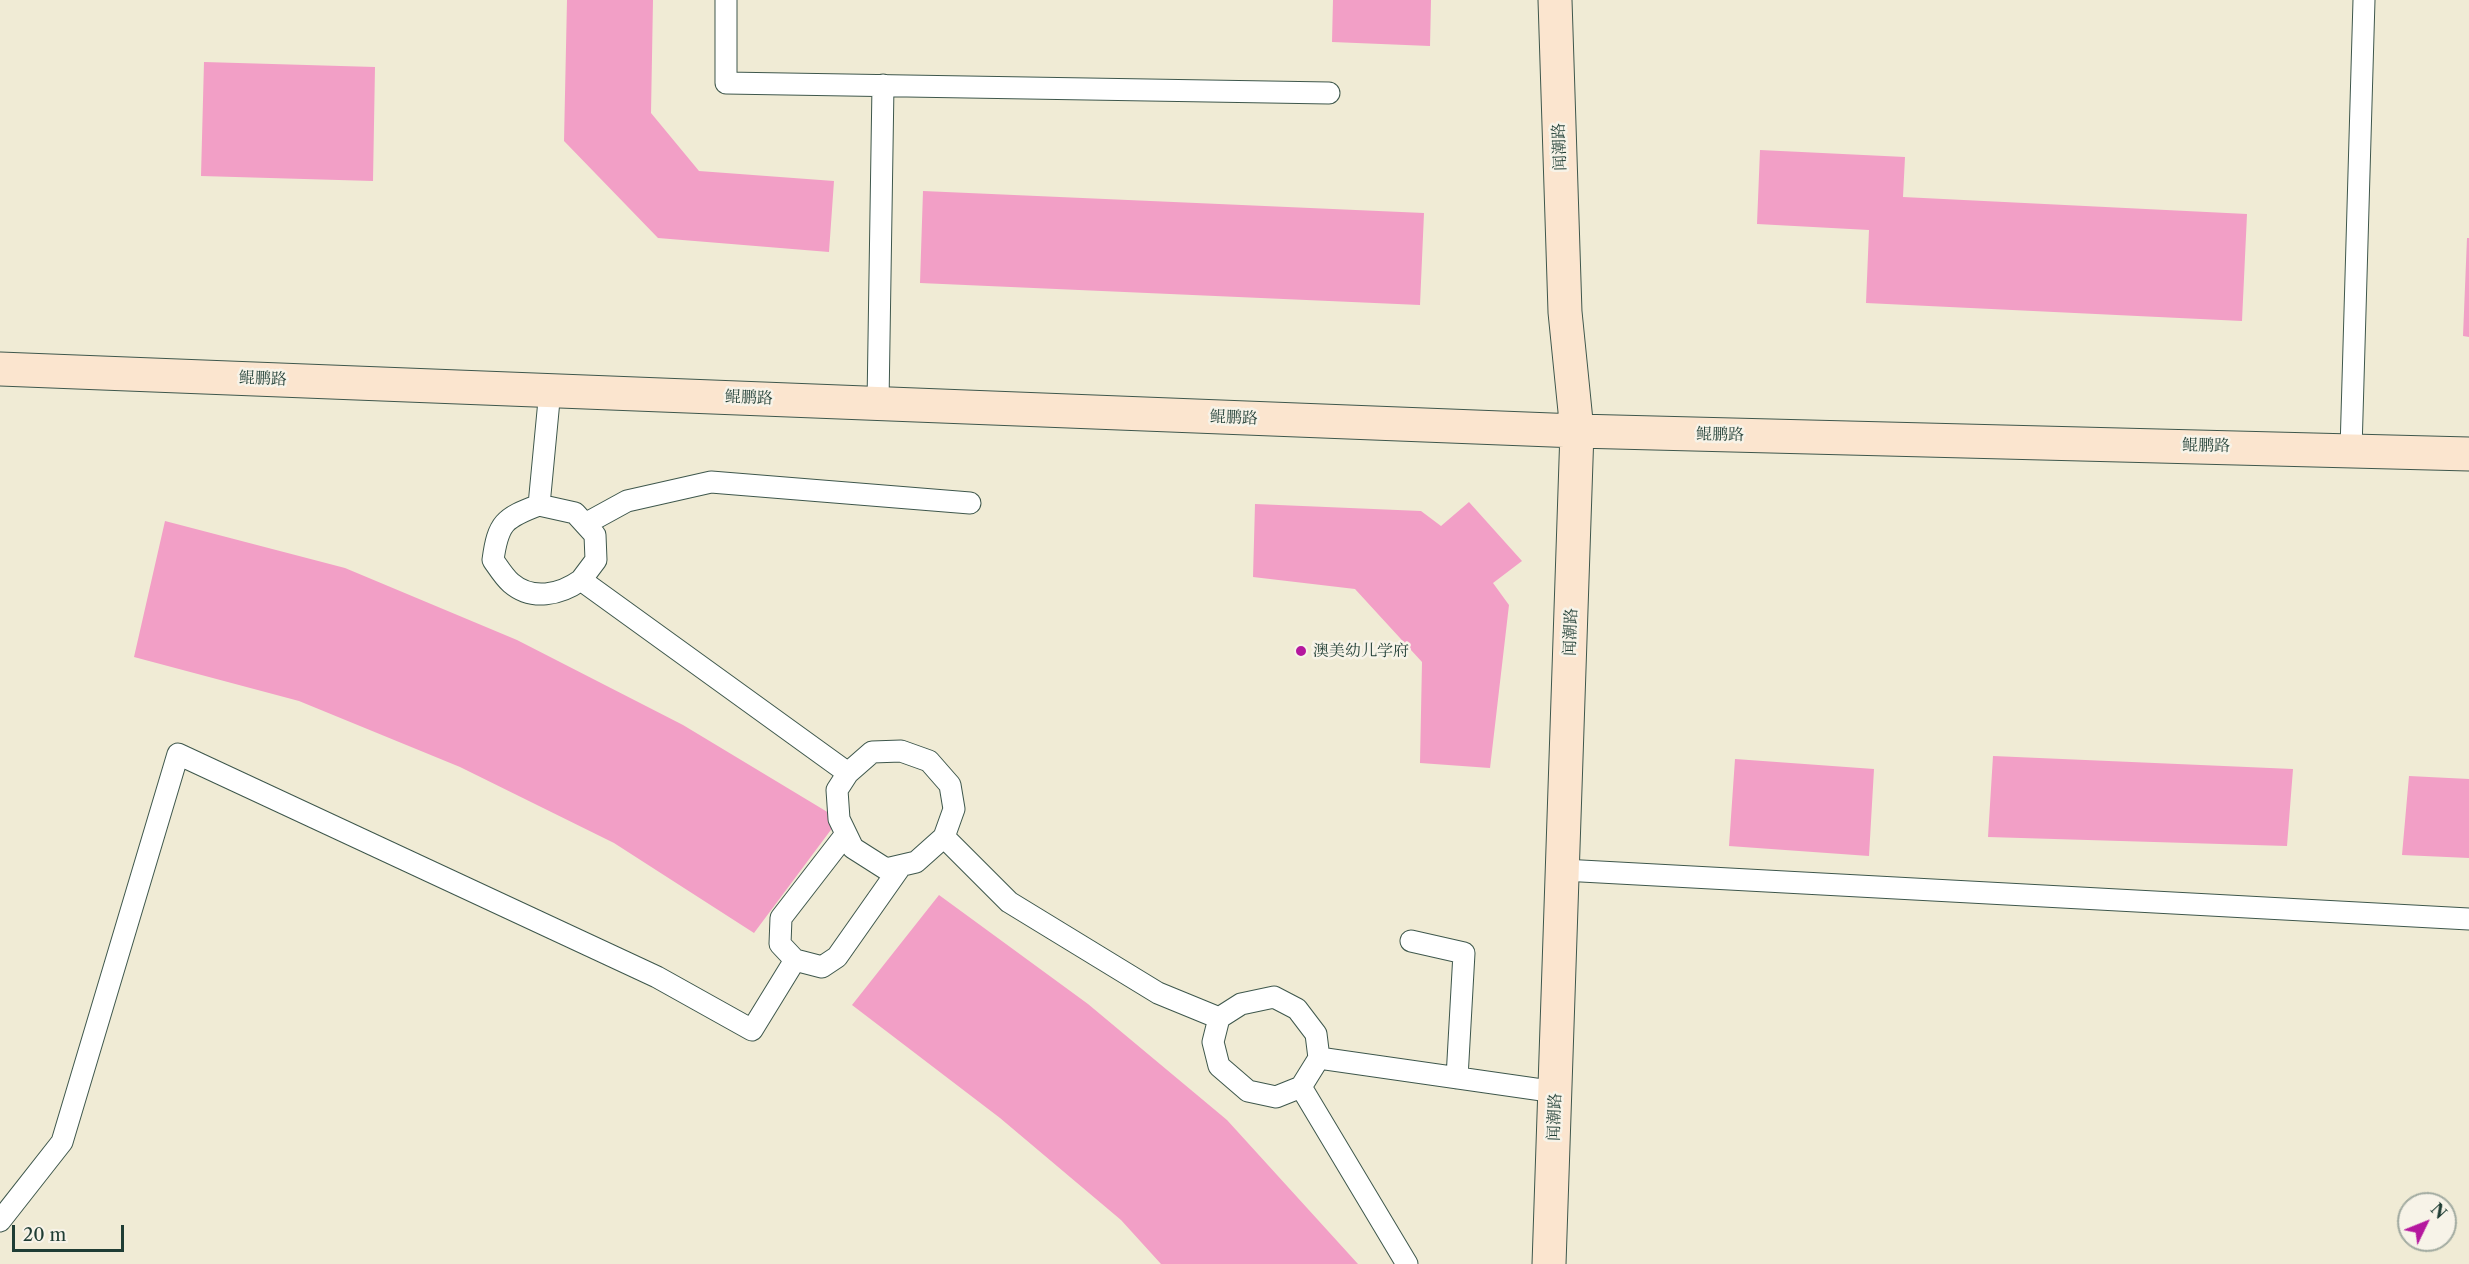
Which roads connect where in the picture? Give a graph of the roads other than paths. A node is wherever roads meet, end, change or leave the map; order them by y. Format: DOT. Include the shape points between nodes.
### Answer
graph roads {
  1 [pos="726,0"];
  2 [pos="1555,0"];
  3 [pos="2364,0"];
  4 [pos="883,85"];
  5 [pos="1329,93"];
  6 [pos="0,369"];
  7 [pos="550,390"];
  8 [pos="878,404"];
  9 [pos="1578,431"];
  10 [pos="2351,450"];
  11 [pos="2469,454"];
  12 [pos="970,503"];
  13 [pos="539,505"];
  14 [pos="585,524"];
  15 [pos="581,580"];
  16 [pos="848,773"];
  17 [pos="846,834"];
  18 [pos="944,837"];
  19 [pos="901,866"];
  20 [pos="1563,870"];
  21 [pos="2469,919"];
  22 [pos="1411,941"];
  23 [pos="795,960"];
  24 [pos="1219,1018"];
  25 [pos="1319,1058"];
  26 [pos="1457,1078"];
  27 [pos="1301,1087"];
  28 [pos="1556,1092"];
  29 [pos="0,1221"];
  30 [pos="1407,1264"];
  31 [pos="1549,1264"];
  1 -- 4 [label="lane" via="726,83"];
  2 -- 9 [label="street, 闻潮路" via="1565,312"];
  3 -- 10 [label="lane"];
  4 -- 5 [label="lane"];
  4 -- 8 [label="lane"];
  6 -- 7 [label="street, 鲲鹏路"];
  7 -- 8 [label="street, 鲲鹏路"];
  7 -- 13 [label="lane"];
  8 -- 9 [label="street, 鲲鹏路"];
  9 -- 10 [label="street, 鲲鹏路"];
  9 -- 20 [label="street, 闻潮路"];
  10 -- 11 [label="street, 鲲鹏路"];
  12 -- 14 [label="lane" via="711,482 627,501"];
  13 -- 14 [label="lane" via="575,513"];
  13 -- 15 [label="lane" via="514,514 497,532 493,560 511,583 536,596 568,590"];
  14 -- 15 [label="lane" via="595,535 596,560"];
  15 -- 16 [label="lane"];
  16 -- 17 [label="lane" via="837,790 838,819"];
  16 -- 18 [label="lane" via="872,752 901,751 929,761 950,785 954,809"];
  17 -- 19 [label="lane" via="853,848 886,869"];
  17 -- 23 [label="lane" via="781,918 780,944"];
  18 -- 19 [label="lane" via="916,862"];
  18 -- 24 [label="lane" via="1009,902 1158,993"];
  19 -- 23 [label="lane" via="837,957 822,967"];
  20 -- 21 [label="lane"];
  20 -- 28 [label="street, 闻潮路"];
  22 -- 26 [label="lane" via="1464,953"];
  23 -- 29 [label="lane" via="752,1030 657,977 178,754 62,1142"];
  24 -- 25 [label="lane" via="1241,1004 1274,997 1297,1009 1316,1034"];
  24 -- 27 [label="lane" via="1213,1042 1219,1066 1248,1091 1276,1097"];
  25 -- 26 [label="lane"];
  25 -- 27 [label="lane"];
  26 -- 28 [label="lane"];
  27 -- 30 [label="lane"];
  28 -- 31 [label="street, 闻潮路"];
}
